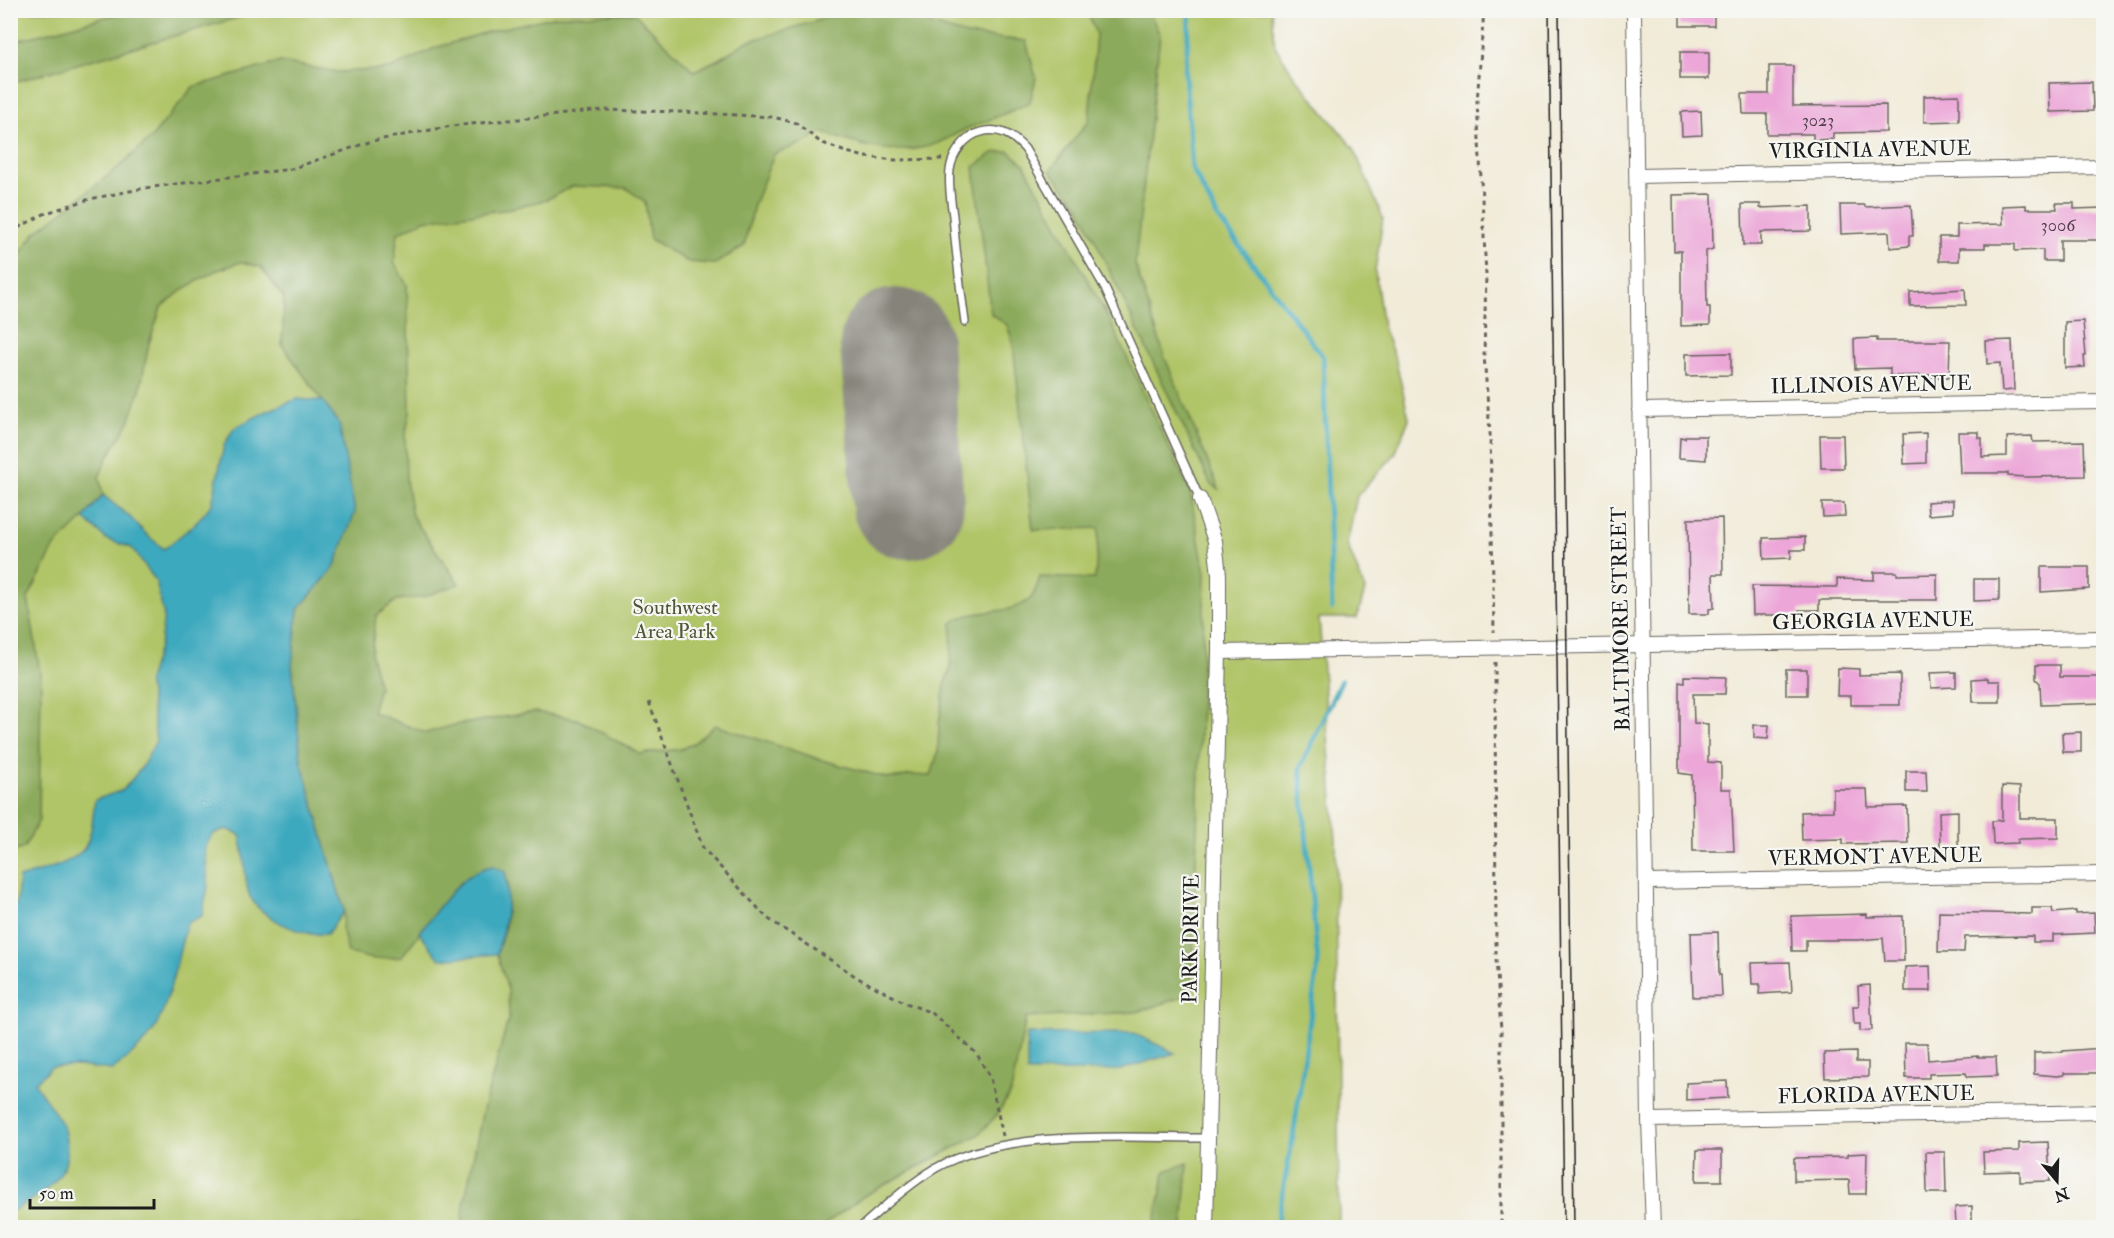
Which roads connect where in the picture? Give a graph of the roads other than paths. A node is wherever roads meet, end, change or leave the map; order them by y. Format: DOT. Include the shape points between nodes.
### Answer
graph roads {
  1 [pos="1634,10"];
  2 [pos="2103,167"];
  3 [pos="1637,176"];
  4 [pos="965,322"];
  5 [pos="2103,402"];
  6 [pos="1639,410"];
  7 [pos="1200,499"];
  8 [pos="2103,638"];
  9 [pos="1643,646"];
  10 [pos="1219,652"];
  11 [pos="2103,874"];
  12 [pos="1647,882"];
  13 [pos="2103,1112"];
  14 [pos="1649,1120"];
  15 [pos="1208,1138"];
  16 [pos="860,1227"];
  17 [pos="1206,1227"];
  18 [pos="1653,1227"];
  1 -- 3 [label="street, BALTIMORE STREET"];
  2 -- 3 [label="street, VIRGINIA AVENUE"];
  3 -- 6 [label="street, BALTIMORE STREET"];
  4 -- 7 [label="lane" via="950,168 961,145 974,134 1002,131 1025,149 1105,288"];
  5 -- 6 [label="street, ILLINOIS AVENUE"];
  6 -- 9 [label="street, BALTIMORE STREET"];
  7 -- 10 [label="street, PARK DRIVE" via="1215,541"];
  8 -- 9 [label="street, GEORGIA AVENUE"];
  9 -- 10 [label="street"];
  9 -- 12 [label="street, BALTIMORE STREET"];
  10 -- 15 [label="street, PARK DRIVE"];
  11 -- 12 [label="street, VERMONT AVENUE"];
  12 -- 14 [label="street, BALTIMORE STREET"];
  13 -- 14 [label="street, FLORIDA AVENUE"];
  14 -- 18 [label="street, BALTIMORE STREET"];
  15 -- 16 [label="lane" via="1060,1138 972,1153 937,1168"];
  15 -- 17 [label="street, PARK DRIVE"];
}
